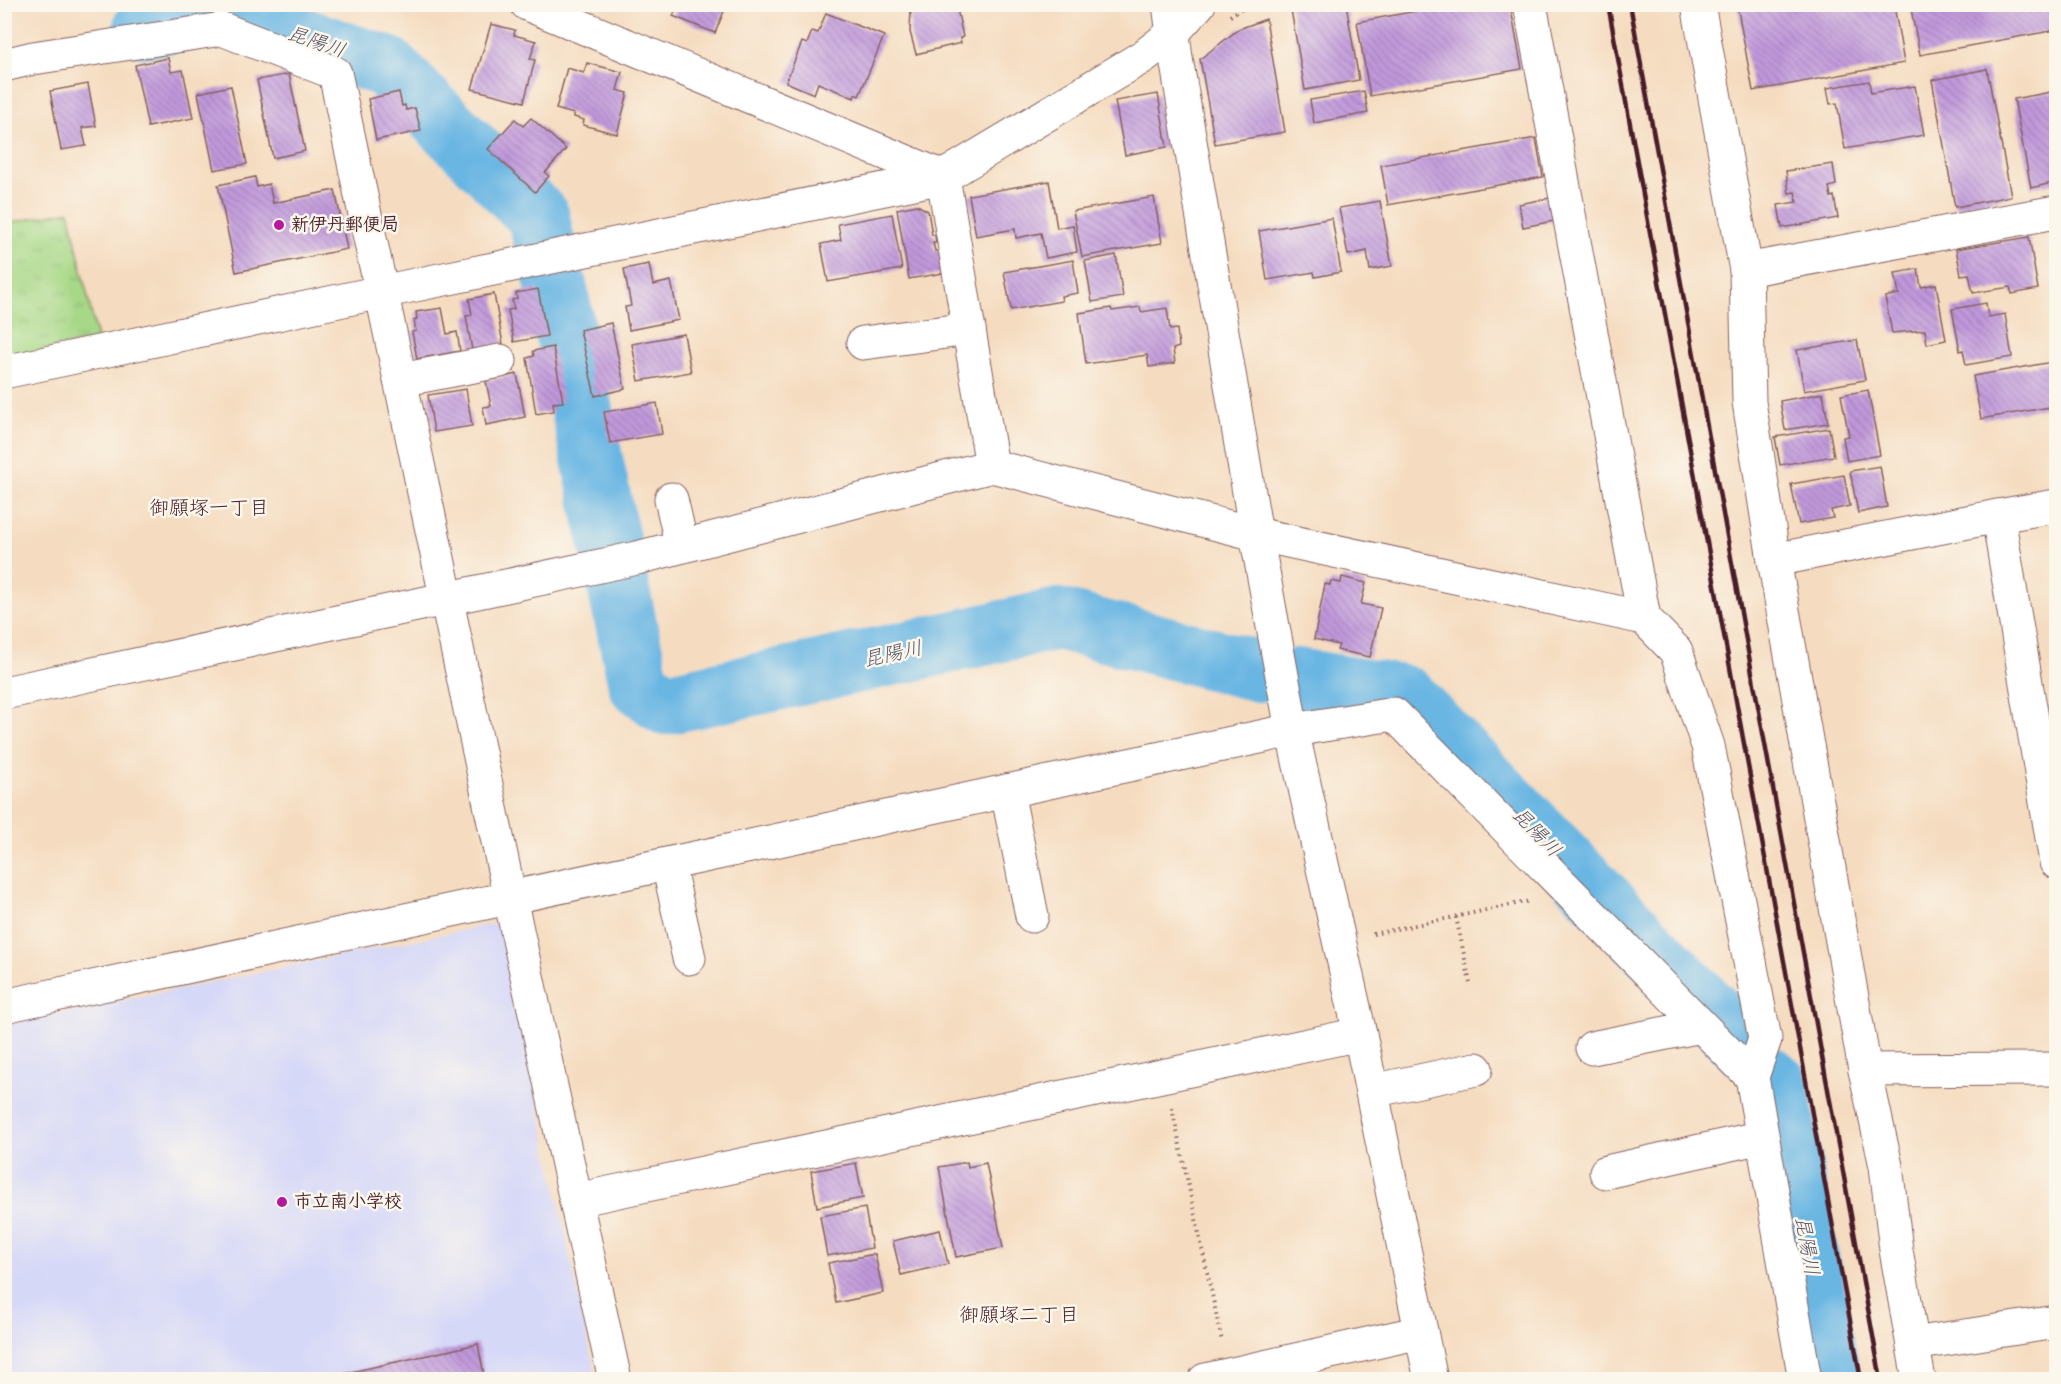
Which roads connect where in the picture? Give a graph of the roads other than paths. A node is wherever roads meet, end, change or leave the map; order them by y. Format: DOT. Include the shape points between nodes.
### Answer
graph roads {
  1 [pos="527,4"];
  2 [pos="1198,4"];
  3 [pos="1530,4"];
  4 [pos="1698,4"];
  5 [pos="1170,19"];
  6 [pos="4,65"];
  7 [pos="944,177"];
  8 [pos="2056,212"];
  9 [pos="1746,270"];
  10 [pos="381,292"];
  11 [pos="969,329"];
  12 [pos="863,344"];
  13 [pos="500,361"];
  14 [pos="4,372"];
  15 [pos="400,380"];
  16 [pos="992,466"];
  17 [pos="671,499"];
  18 [pos="2056,506"];
  19 [pos="1998,516"];
  20 [pos="1256,534"];
  21 [pos="682,546"];
  22 [pos="1774,560"];
  23 [pos="446,598"];
  24 [pos="1644,618"];
  25 [pos="4,693"];
  26 [pos="1292,730"];
  27 [pos="1007,791"];
  28 [pos="2056,862"];
  29 [pos="668,864"];
  30 [pos="510,898"];
  31 [pos="1032,916"];
  32 [pos="689,958"];
  33 [pos="4,1006"];
  34 [pos="1701,1026"];
  35 [pos="1360,1034"];
  36 [pos="1592,1048"];
  37 [pos="1476,1069"];
  38 [pos="2056,1069"];
  39 [pos="1865,1070"];
  40 [pos="1752,1077"];
  41 [pos="1372,1091"];
  42 [pos="1762,1137"];
  43 [pos="1606,1172"];
  44 [pos="576,1200"];
  45 [pos="2056,1322"];
  46 [pos="1421,1332"];
  47 [pos="1913,1344"];
  48 [pos="615,1380"];
  49 [pos="1206,1380"];
  50 [pos="1431,1380"];
  51 [pos="1805,1380"];
  52 [pos="1919,1380"];
  1 -- 7 [label="street"];
  2 -- 5 [label="street"];
  3 -- 24 [label="street"];
  4 -- 9 [label="street"];
  5 -- 7 [label="street" via="1144,56"];
  5 -- 20 [label="street"];
  6 -- 10 [label="street" via="222,29 335,73"];
  7 -- 10 [label="street"];
  7 -- 11 [label="street"];
  8 -- 9 [label="street"];
  9 -- 22 [label="street" via="1749,402"];
  10 -- 14 [label="street"];
  10 -- 15 [label="street"];
  11 -- 12 [label="street"];
  11 -- 16 [label="street"];
  13 -- 15 [label="street"];
  15 -- 23 [label="street"];
  16 -- 20 [label="street"];
  16 -- 21 [label="street"];
  17 -- 21 [label="street"];
  18 -- 19 [label="street"];
  19 -- 22 [label="street"];
  19 -- 28 [label="street"];
  20 -- 24 [label="street"];
  20 -- 26 [label="street"];
  21 -- 23 [label="street"];
  22 -- 39 [label="street"];
  23 -- 25 [label="street"];
  23 -- 30 [label="street"];
  24 -- 40 [label="street" via="1676,651 1708,746 1765,1039"];
  26 -- 27 [label="street"];
  26 -- 34 [label="street" via="1394,714"];
  26 -- 35 [label="street"];
  27 -- 29 [label="street"];
  27 -- 31 [label="street"];
  29 -- 30 [label="street"];
  29 -- 32 [label="street"];
  30 -- 33 [label="street"];
  30 -- 44 [label="street"];
  34 -- 36 [label="street"];
  34 -- 40 [label="street"];
  35 -- 41 [label="street"];
  35 -- 44 [label="street"];
  37 -- 41 [label="street"];
  38 -- 39 [label="street"];
  39 -- 47 [label="street" via="1886,1166"];
  40 -- 42 [label="street"];
  41 -- 46 [label="street"];
  42 -- 43 [label="street"];
  42 -- 51 [label="street"];
  44 -- 48 [label="street"];
  45 -- 47 [label="street"];
  46 -- 49 [label="street"];
  46 -- 50 [label="street"];
  47 -- 52 [label="street"];
}
